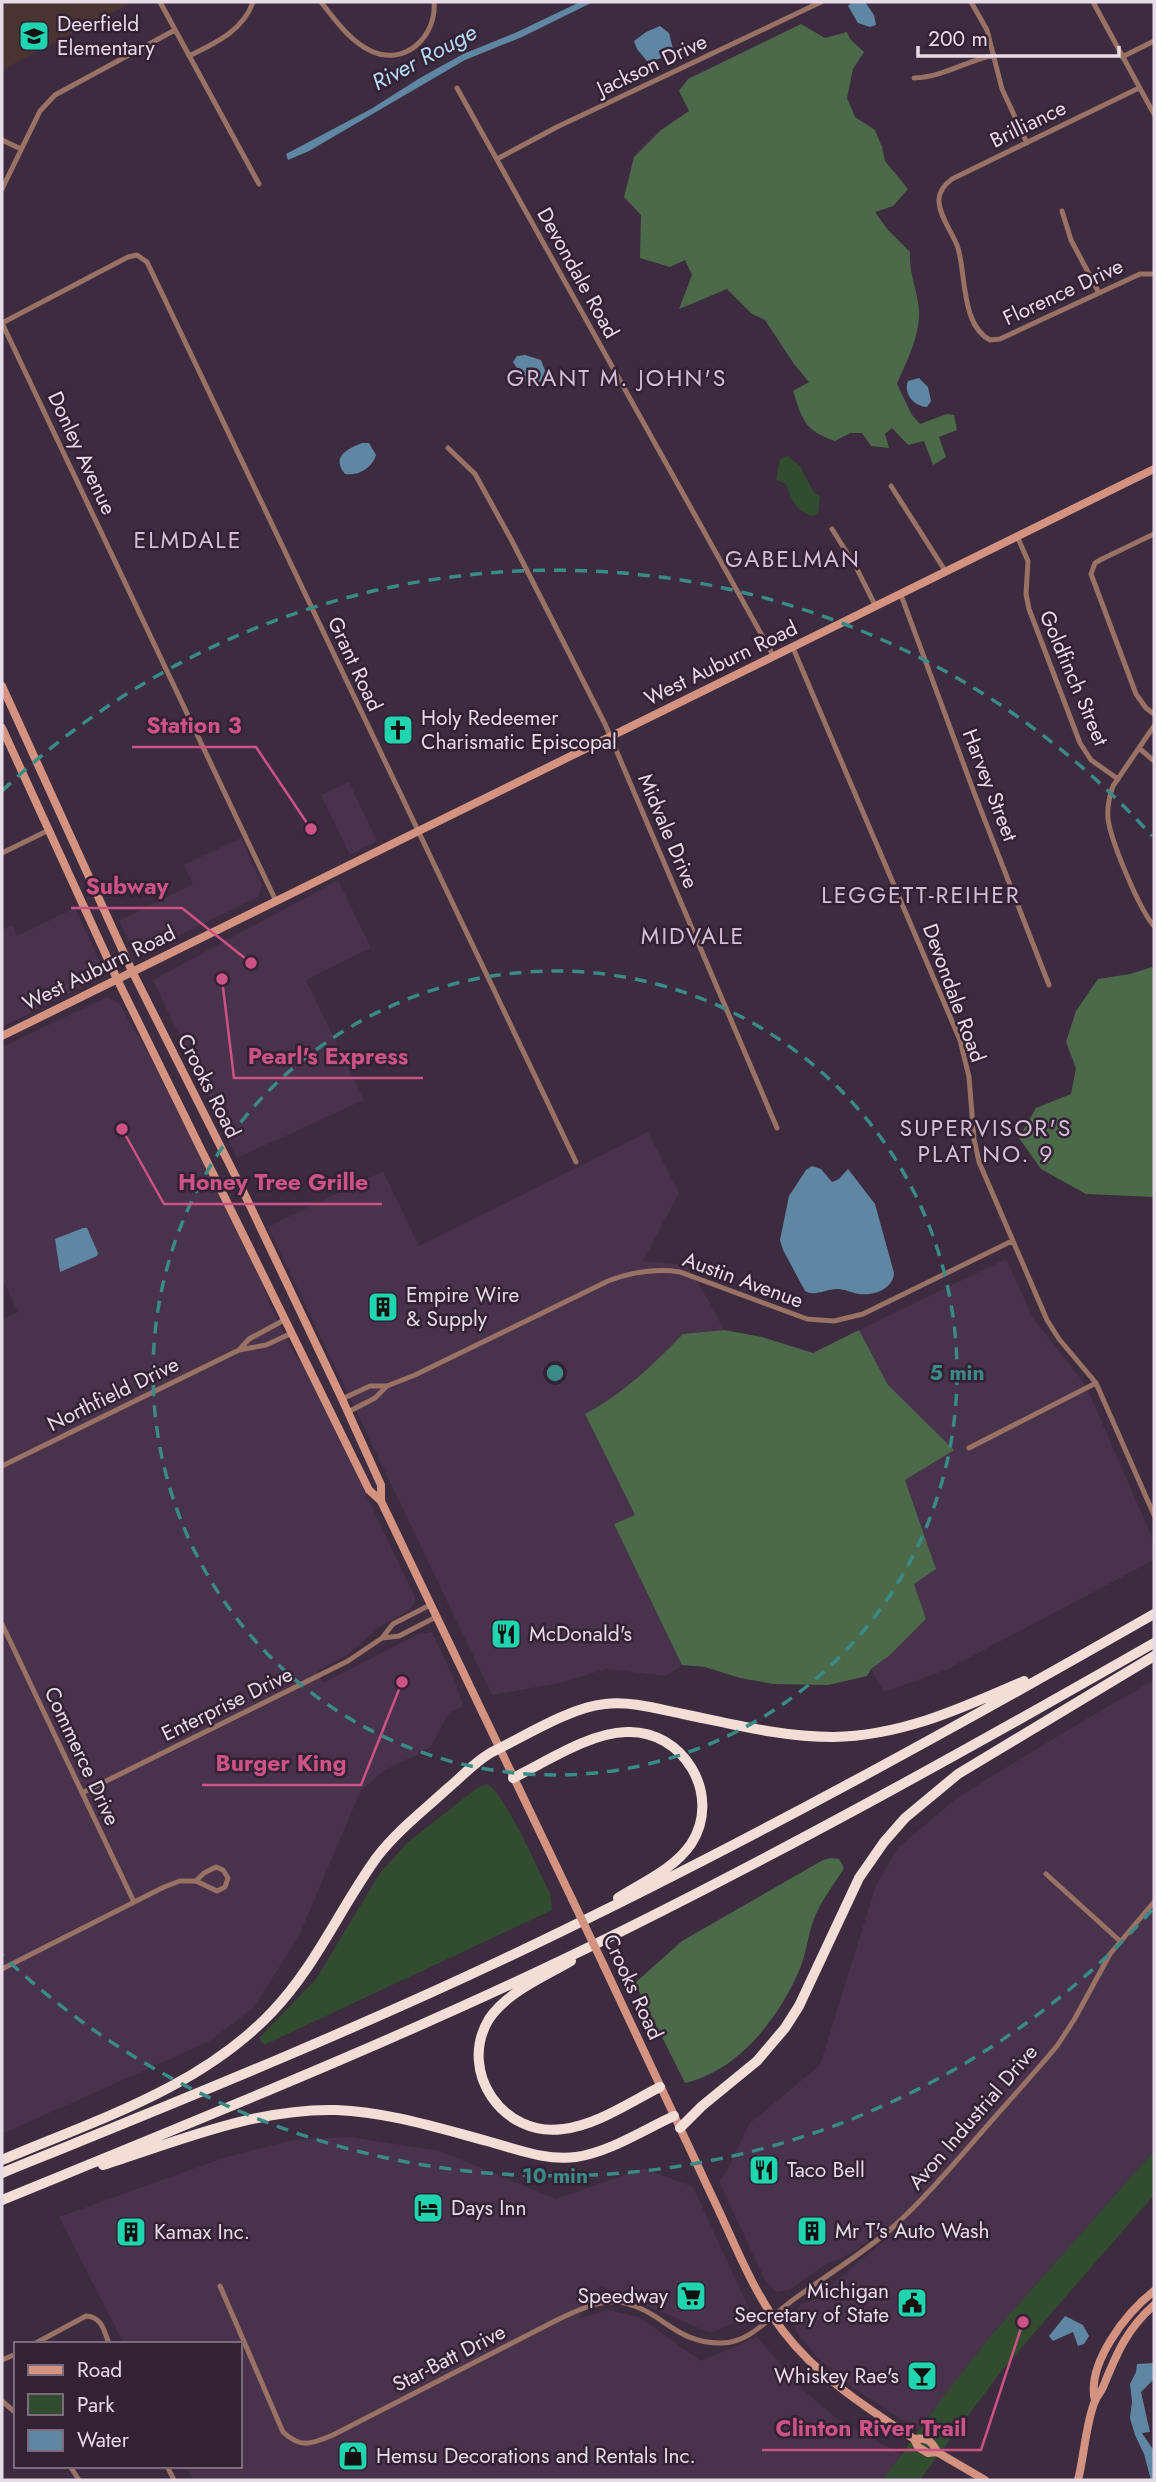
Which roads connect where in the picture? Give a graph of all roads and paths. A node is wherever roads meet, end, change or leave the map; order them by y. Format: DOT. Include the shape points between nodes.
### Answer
graph roads {
  1 [pos="160,2"];
  2 [pos="253,2"];
  3 [pos="321,2"];
  4 [pos="435,2"];
  5 [pos="821,2"];
  6 [pos="971,2"];
  7 [pos="1093,2"];
  8 [pos="175,30"];
  9 [pos="1154,41"];
  10 [pos="994,55"];
  11 [pos="189,56"];
  12 [pos="1122,57"];
  13 [pos="914,78"];
  14 [pos="457,88"];
  15 [pos="1139,88"];
  16 [pos="1154,114"];
  17 [pos="2,140"];
  18 [pos="1027,143"];
  19 [pos="21,149"];
  20 [pos="497,159"];
  21 [pos="259,184"];
  22 [pos="2,189"];
  23 [pos="1062,211"];
  24 [pos="1154,274"];
  25 [pos="1099,293"];
  26 [pos="2,323"];
  27 [pos="986,338"];
  28 [pos="447,448"];
  29 [pos="1154,469"];
  30 [pos="891,486"];
  31 [pos="832,529"];
  32 [pos="1154,534"];
  33 [pos="1017,536"];
  34 [pos="946,572"];
  35 [pos="901,595"];
  36 [pos="876,607"];
  37 [pos="793,648"];
  38 [pos="774,657"];
  39 [pos="2,686"];
  40 [pos="1154,714"];
  41 [pos="1154,726"];
  42 [pos="2,729"];
  43 [pos="610,737"];
  44 [pos="1139,748"];
  45 [pos="1154,761"];
  46 [pos="42,774"];
  47 [pos="24,775"];
  48 [pos="1118,779"];
  49 [pos="49,830"];
  50 [pos="417,832"];
  51 [pos="69,833"];
  52 [pos="2,853"];
  53 [pos="276,901"];
  54 [pos="1154,926"];
  55 [pos="100,942"];
  56 [pos="119,943"];
  57 [pos="132,971"];
  58 [pos="117,979"];
  59 [pos="1049,985"];
  60 [pos="150,1007"];
  61 [pos="132,1008"];
  62 [pos="2,1036"];
  63 [pos="777,1128"];
  64 [pos="194,1133"];
  65 [pos="215,1136"];
  66 [pos="576,1162"];
  67 [pos="1012,1241"];
  68 [pos="261,1268"];
  69 [pos="281,1270"];
  70 [pos="286,1319"];
  71 [pos="308,1326"];
  72 [pos="293,1332"];
  73 [pos="239,1350"];
  74 [pos="1096,1383"];
  75 [pos="387,1386"];
  76 [pos="342,1399"];
  77 [pos="327,1404"];
  78 [pos="348,1412"];
  79 [pos="969,1448"];
  80 [pos="2,1466"];
  81 [pos="381,1501"];
  82 [pos="1154,1515"];
  83 [pos="430,1605"];
  84 [pos="1154,1614"];
  85 [pos="436,1617"];
  86 [pos="2,1624"];
  87 [pos="382,1638"];
  88 [pos="1154,1643"];
  89 [pos="1154,1656"];
  90 [pos="1073,1660"];
  91 [pos="499,1749"];
  92 [pos="513,1778"];
  93 [pos="82,1793"];
  94 [pos="1046,1874"];
  95 [pos="197,1881"];
  96 [pos="134,1902"];
  97 [pos="1154,1902"];
  98 [pos="566,1929"];
  99 [pos="620,1931"];
  100 [pos="1120,1941"];
  101 [pos="2,1969"];
  102 [pos="660,2087"];
  103 [pos="674,2116"];
  104 [pos="680,2128"];
  105 [pos="2,2160"];
  106 [pos="2,2174"];
  107 [pos="36,2186"];
  108 [pos="2,2200"];
  109 [pos="220,2286"];
  110 [pos="1154,2291"];
  111 [pos="1154,2305"];
  112 [pos="774,2316"];
  113 [pos="37,2342"];
  114 [pos="108,2342"];
  115 [pos="1094,2401"];
  116 [pos="985,2480"];
  117 [pos="1078,2480"];
  1 -- 8 [label="street"];
  2 -- 11 [label="street" via="233,32"];
  3 -- 4 [label="street" via="360,44 389,55 422,41 433,24"];
  5 -- 20 [label="street, Jackson Drive"];
  6 -- 10 [label="street"];
  7 -- 12 [label="street"];
  8 -- 11 [label="street"];
  8 -- 19 [label="street" via="55,95 40,111"];
  9 -- 12 [label="street"];
  10 -- 13 [label="street" via="940,75"];
  10 -- 18 [label="street" via="1002,89"];
  11 -- 21 [label="street"];
  12 -- 15 [label="street"];
  14 -- 20 [label="street, Devondale Road"];
  15 -- 16 [label="street"];
  15 -- 18 [label="street, Brilliance"];
  17 -- 19 [label="street"];
  18 -- 27 [label="street, Brilliance" via="952,179 939,197 958,250 967,303"];
  19 -- 22 [label="street"];
  20 -- 38 [label="street, Devondale Road"];
  23 -- 25 [label="street" via="1071,240"];
  24 -- 25 [label="street, Florence Drive" via="1140,274"];
  25 -- 27 [label="street, Florence Drive" via="1000,339"];
  26 -- 50 [label="street, Grant Road" via="128,257 147,262"];
  26 -- 53 [label="street, Donley Avenue"];
  28 -- 43 [label="street, Midvale Drive" via="475,474"];
  29 -- 33 [label="main road, West Auburn Road"];
  30 -- 34 [label="street"];
  31 -- 36 [label="street"];
  32 -- 40 [label="street" via="1102,559 1091,573 1136,694"];
  33 -- 34 [label="main road, West Auburn Road"];
  33 -- 48 [label="street, Goldfinch Street" via="1028,561 1028,610 1080,743 1091,760"];
  34 -- 35 [label="main road, West Auburn Road"];
  35 -- 36 [label="main road, West Auburn Road"];
  35 -- 59 [label="street, Harvey Street"];
  36 -- 37 [label="main road, West Auburn Road"];
  37 -- 38 [label="main road, West Auburn Road"];
  37 -- 67 [label="street, Devondale Road" via="960,1040 977,1154"];
  38 -- 43 [label="main road, West Auburn Road"];
  39 -- 46 [label="main road, Crooks Road"];
  41 -- 44 [label="street"];
  42 -- 47 [label="main road, Crooks Road"];
  43 -- 50 [label="main road, West Auburn Road"];
  43 -- 63 [label="street, Midvale Drive"];
  44 -- 45 [label="street"];
  44 -- 48 [label="street"];
  46 -- 47 [label="main road" via="32,779"];
  46 -- 51 [label="main road, Crooks Road"];
  47 -- 49 [label="main road, Crooks Road"];
  48 -- 54 [label="street" via="1110,797 1110,827 1138,901"];
  49 -- 51 [label="main road" via="58,824"];
  49 -- 52 [label="street"];
  49 -- 55 [label="main road, Crooks Road"];
  50 -- 53 [label="main road, West Auburn Road"];
  50 -- 66 [label="street, Grant Road"];
  51 -- 56 [label="main road, Crooks Road"];
  53 -- 57 [label="main road, West Auburn Road"];
  55 -- 56 [label="main road" via="108,946"];
  55 -- 58 [label="main road, Crooks Road"];
  56 -- 57 [label="main road, Crooks Road"];
  57 -- 58 [label="main road, West Auburn Road"];
  57 -- 60 [label="main road, Crooks Road"];
  58 -- 61 [label="main road, Crooks Road"];
  58 -- 62 [label="main road, West Auburn Road"];
  60 -- 61 [label="main road" via="140,1004"];
  60 -- 65 [label="main road, Crooks Road"];
  61 -- 64 [label="main road, Crooks Road"];
  64 -- 65 [label="main road" via="204,1140"];
  64 -- 68 [label="main road, Crooks Road"];
  65 -- 69 [label="main road, Crooks Road"];
  67 -- 74 [label="street, Devondale Road" via="1053,1330"];
  67 -- 75 [label="street, Austin Avenue" via="863,1314 834,1321 807,1319 680,1272 639,1271 608,1281"];
  68 -- 69 [label="main road" via="270,1274"];
  68 -- 70 [label="main road, Crooks Road"];
  69 -- 71 [label="main road, Crooks Road"];
  70 -- 71 [label="main road" via="296,1318"];
  70 -- 72 [label="main road, Crooks Road"];
  70 -- 73 [label="street, Northfield Drive" via="249,1339"];
  71 -- 76 [label="main road, Crooks Road"];
  72 -- 73 [label="street, Northfield Drive" via="266,1345"];
  72 -- 77 [label="main road, Crooks Road"];
  73 -- 80 [label="street, Northfield Drive"];
  74 -- 79 [label="street"];
  74 -- 82 [label="street, Devondale Road"];
  75 -- 76 [label="street, Austin Avenue" via="370,1385"];
  75 -- 78 [label="street, Austin Avenue"];
  76 -- 78 [label="main road, Crooks Road"];
  77 -- 78 [label="main road" via="339,1413"];
  77 -- 81 [label="main road, Crooks Road" via="369,1490"];
  78 -- 81 [label="main road, Crooks Road" via="381,1485"];
  81 -- 83 [label="main road, Crooks Road"];
  83 -- 85 [label="main road, Crooks Road"];
  83 -- 87 [label="street, Enterprise Drive" via="393,1624"];
  84 -- 90 [label="highway"];
  85 -- 87 [label="street, Enterprise Drive" via="398,1636"];
  85 -- 91 [label="main road, Crooks Road"];
  86 -- 93 [label="street, Commerce Drive"];
  87 -- 93 [label="street, Enterprise Drive" via="327,1672"];
  88 -- 99 [label="highway" via="876,1799"];
  89 -- 104 [label="highway" via="958,1774 905,1818 859,1878 785,2028 757,2061"];
  90 -- 91 [label="highway" via="942,1716 879,1733 834,1737 787,1734 615,1703 576,1712"];
  90 -- 98 [label="highway" via="830,1796"];
  91 -- 92 [label="main road, Crooks Road"];
  91 -- 105 [label="highway" via="478,1761 390,1841 300,1980 243,2039 173,2085"];
  92 -- 98 [label="highway" via="590,1741 628,1731 654,1735 670,1744 690,1763 698,1780 702,1815 683,1853 668,1867"];
  92 -- 102 [label="main road, Crooks Road, bridge"];
  93 -- 96 [label="street, Commerce Drive"];
  94 -- 100 [label="street"];
  95 -- 95 [label="street" via="216,1867 228,1878 226,1886 217,1891"];
  95 -- 96 [label="street" via="180,1881"];
  96 -- 101 [label="street"];
  97 -- 100 [label="street, Avon Industrial Drive"];
  98 -- 106 [label="highway" via="294,2053"];
  99 -- 102 [label="highway" via="502,2004 483,2034 480,2073 503,2112 526,2126 545,2130 583,2124"];
  99 -- 107 [label="highway" via="348,2057"];
  100 -- 112 [label="street, Avon Industrial Drive" via="1057,2046 926,2195 879,2239"];
  102 -- 103 [label="main road, Crooks Road"];
  103 -- 104 [label="main road, Crooks Road"];
  103 -- 107 [label="highway" via="599,2151 565,2158 382,2115 292,2112 229,2125"];
  104 -- 112 [label="main road, Crooks Road"];
  107 -- 108 [label="highway"];
  109 -- 112 [label="street, Star-Batt Drive" via="283,2432 291,2440 309,2444 593,2306 624,2303 690,2339 721,2343 744,2337"];
  110 -- 115 [label="main road" via="1127,2317 1107,2347 1091,2388"];
  111 -- 115 [label="main road" via="1123,2341"];
  112 -- 116 [label="main road, Crooks Road" via="783,2331 842,2390 914,2439 918,2447 937,2452"];
  113 -- 114 [label="street" via="86,2316 100,2321"];
  115 -- 117 [label="main road"];
}
